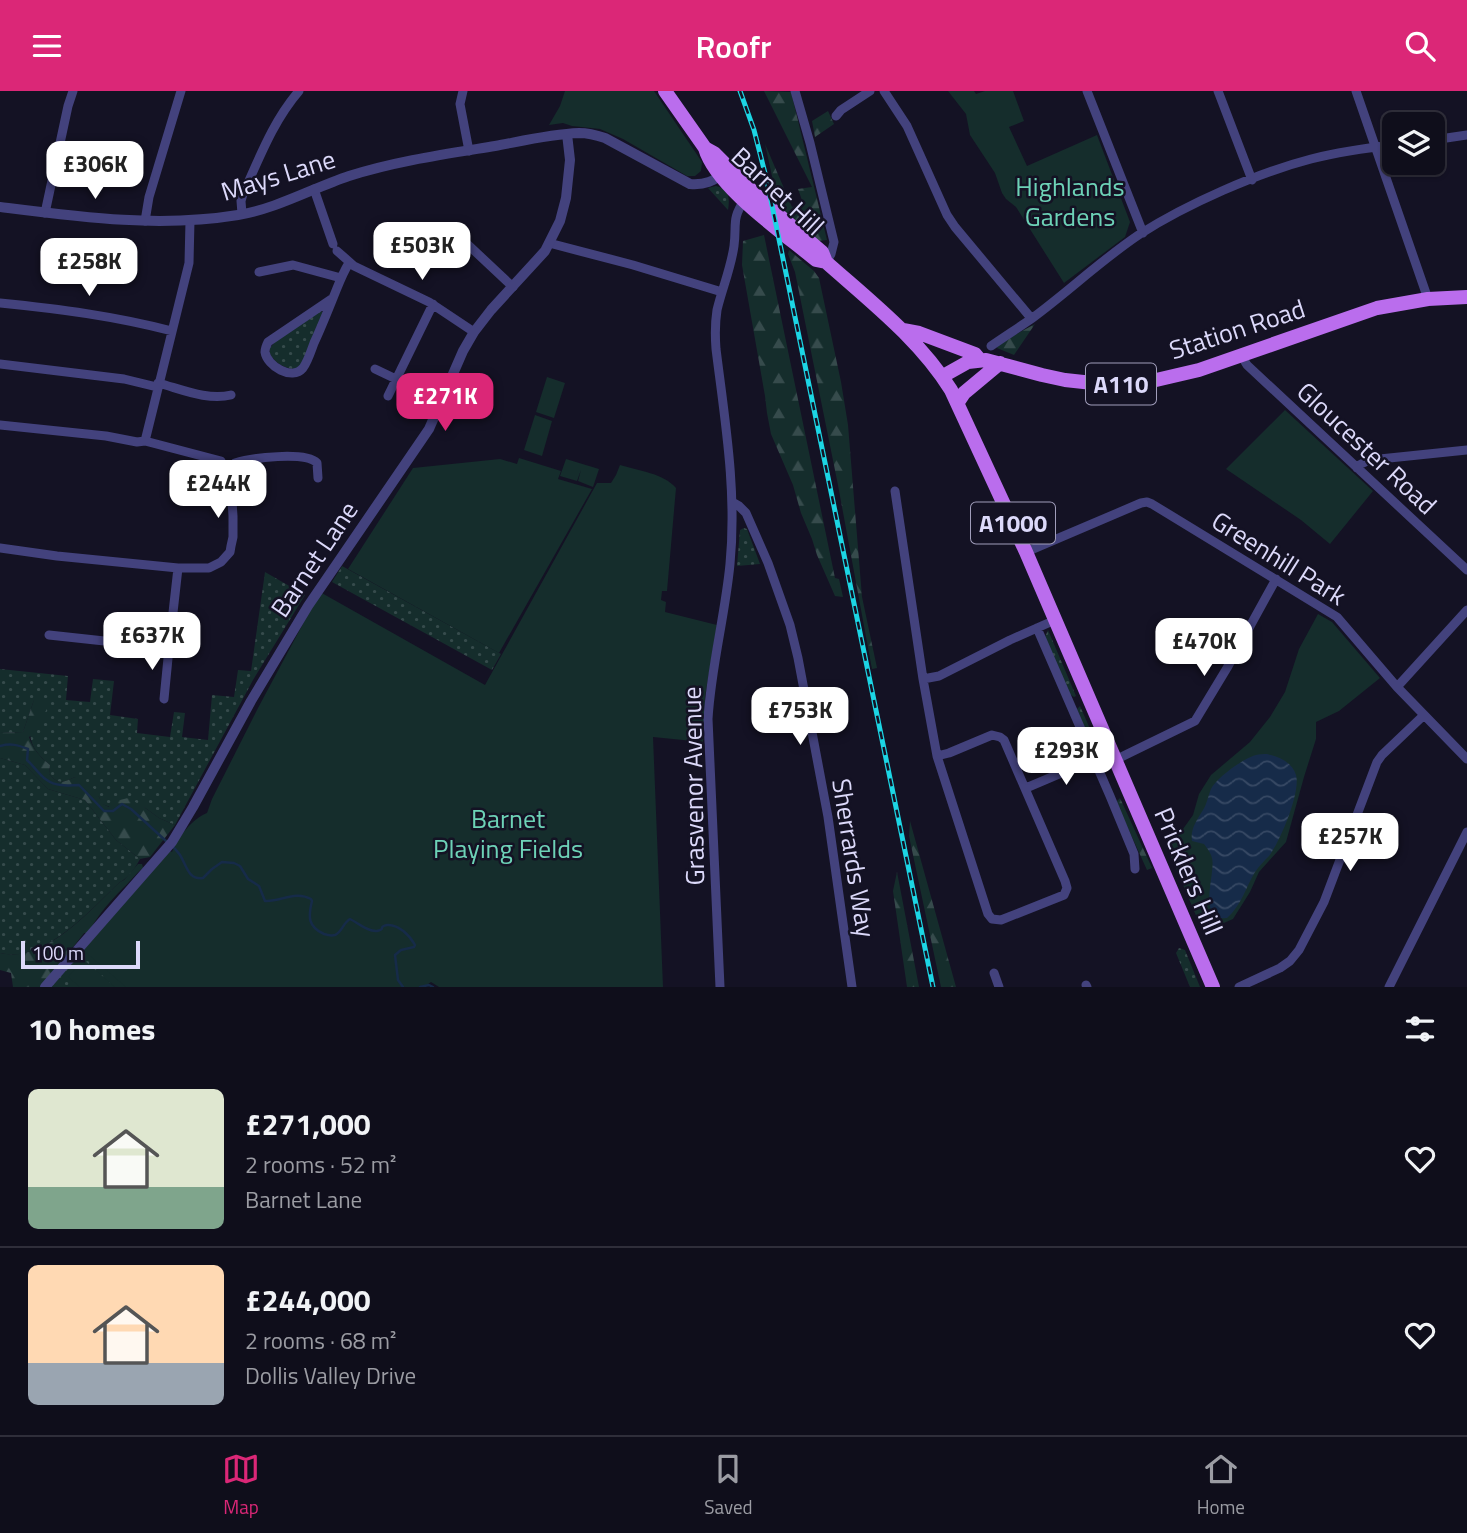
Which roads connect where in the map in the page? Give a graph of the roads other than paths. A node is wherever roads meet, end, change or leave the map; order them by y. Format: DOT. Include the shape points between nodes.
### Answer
graph roads {
  1 [pos="72,91"];
  2 [pos="181,91"];
  3 [pos="299,91"];
  4 [pos="463,91"];
  5 [pos="665,91"];
  6 [pos="795,91"];
  7 [pos="870,91"];
  8 [pos="884,91"];
  9 [pos="1087,91"];
  10 [pos="1218,91"];
  11 [pos="1356,91"];
  12 [pos="836,116"];
  13 [pos="567,134"];
  14 [pos="1467,135"];
  15 [pos="1445,138"];
  16 [pos="1382,146"];
  17 [pos="1376,147"];
  18 [pos="469,151"];
  19 [pos="721,170"];
  20 [pos="1252,180"];
  21 [pos="314,189"];
  22 [pos="748,195"];
  23 [pos="0,207"];
  24 [pos="45,213"];
  25 [pos="242,214"];
  26 [pos="145,221"];
  27 [pos="190,221"];
  28 [pos="1143,233"];
  29 [pos="464,241"];
  30 [pos="550,243"];
  31 [pos="826,262"];
  32 [pos="349,263"];
  33 [pos="259,272"];
  34 [pos="341,278"];
  35 [pos="513,287"];
  36 [pos="722,292"];
  37 [pos="1467,297"];
  38 [pos="333,298"];
  39 [pos="1428,299"];
  40 [pos="0,303"];
  41 [pos="433,304"];
  42 [pos="1031,318"];
  43 [pos="903,330"];
  44 [pos="172,331"];
  45 [pos="474,332"];
  46 [pos="990,345"];
  47 [pos="1241,355"];
  48 [pos="980,360"];
  49 [pos="1000,363"];
  50 [pos="0,364"];
  51 [pos="375,369"];
  52 [pos="943,376"];
  53 [pos="396,379"];
  54 [pos="158,385"];
  55 [pos="231,395"];
  56 [pos="388,396"];
  57 [pos="958,402"];
  58 [pos="0,425"];
  59 [pos="145,441"];
  60 [pos="1467,450"];
  61 [pos="221,461"];
  62 [pos="1357,468"];
  63 [pos="318,478"];
  64 [pos="895,491"];
  65 [pos="732,502"];
  66 [pos="0,548"];
  67 [pos="1026,552"];
  68 [pos="178,568"];
  69 [pos="1467,570"];
  70 [pos="1276,579"];
  71 [pos="1467,610"];
  72 [pos="1055,620"];
  73 [pos="1037,628"];
  74 [pos="48,635"];
  75 [pos="169,648"];
  76 [pos="923,679"];
  77 [pos="1397,687"];
  78 [pos="1087,696"];
  79 [pos="164,699"];
  80 [pos="1070,704"];
  81 [pos="1424,715"];
  82 [pos="937,756"];
  83 [pos="1094,759"];
  84 [pos="1467,759"];
  85 [pos="1115,760"];
  86 [pos="1026,788"];
  87 [pos="1127,789"];
  88 [pos="1111,796"];
  89 [pos="1467,832"];
  90 [pos="1135,869"];
  91 [pos="994,973"];
  92 [pos="45,987"];
  93 [pos="720,987"];
  94 [pos="852,987"];
  95 [pos="999,987"];
  96 [pos="1213,987"];
  97 [pos="1239,987"];
  98 [pos="1390,987"];
  1 -- 24 [label="street"];
  2 -- 26 [label="street"];
  3 -- 25 [label="street" via="283,111 243,194"];
  4 -- 18 [label="street" via="460,104"];
  5 -- 19 [label="main road, Barnet Hill / A1000" via="705,148 714,153"];
  6 -- 31 [label="street" via="834,242"];
  7 -- 12 [label="street"];
  8 -- 42 [label="street" via="906,126 947,215"];
  9 -- 28 [label="street"];
  10 -- 20 [label="street"];
  11 -- 17 [label="street"];
  13 -- 18 [label="street, Mays Lane"];
  13 -- 19 [label="street, Mays Lane" via="605,138 694,184 716,180"];
  13 -- 30 [label="street, Barnet Lane" via="566,198"];
  14 -- 15 [label="street"];
  16 -- 17 [label="street"];
  17 -- 20 [label="street" via="1310,159"];
  17 -- 39 [label="street"];
  18 -- 21 [label="street, Mays Lane" via="364,171"];
  19 -- 22 [label="main road, Barnet Hill / A1000"];
  20 -- 28 [label="street"];
  21 -- 25 [label="street, Mays Lane"];
  21 -- 32 [label="street" via="335,247"];
  22 -- 31 [label="main road, Barnet Hill / A1000" via="816,260"];
  22 -- 36 [label="street, Grasvenor Avenue" via="737,210 734,246"];
  23 -- 24 [label="street, Mays Lane"];
  24 -- 26 [label="street, Mays Lane"];
  25 -- 27 [label="street, Mays Lane"];
  26 -- 27 [label="street, Mays Lane"];
  27 -- 44 [label="street" via="189,263"];
  28 -- 42 [label="street"];
  29 -- 35 [label="street"];
  30 -- 35 [label="street, Barnet Lane"];
  30 -- 36 [label="street"];
  31 -- 43 [label="main road, Barnet Hill / A1000"];
  32 -- 34 [label="street"];
  32 -- 41 [label="street"];
  33 -- 34 [label="street" via="293,265"];
  34 -- 38 [label="street"];
  35 -- 45 [label="street, Barnet Lane"];
  36 -- 65 [label="street, Grasvenor Avenue" via="716,349"];
  37 -- 39 [label="main road, Station Road / A110"];
  38 -- 38 [label="street" via="303,367 283,372 266,356 268,342"];
  39 -- 47 [label="main road, Station Road / A110" via="1377,308"];
  40 -- 44 [label="street" via="75,311"];
  41 -- 45 [label="street"];
  41 -- 53 [label="street"];
  42 -- 46 [label="street"];
  43 -- 48 [label="main road, A110" via="975,354"];
  43 -- 52 [label="main road, Barnet Hill / A1000"];
  44 -- 54 [label="street"];
  45 -- 92 [label="street, Barnet Lane" via="429,429 308,606 169,845"];
  47 -- 49 [label="main road, Station Road / A110" via="1139,384 1065,380"];
  47 -- 62 [label="street, Gloucester Road"];
  48 -- 49 [label="main road, Station Road / A110"];
  48 -- 52 [label="main road"];
  49 -- 57 [label="main road"];
  50 -- 54 [label="street"];
  51 -- 53 [label="street"];
  52 -- 57 [label="main road, A1000"];
  53 -- 56 [label="street"];
  54 -- 55 [label="street" via="210,396"];
  54 -- 59 [label="street"];
  57 -- 67 [label="main road, A1000"];
  58 -- 59 [label="street"];
  59 -- 61 [label="street"];
  60 -- 62 [label="street" via="1370,460"];
  62 -- 69 [label="street, Gloucester Road"];
  63 -- 68 [label="street" via="317,463 311,459 276,456 233,464 230,552 209,568"];
  64 -- 76 [label="street"];
  65 -- 93 [label="street, Grasvenor Avenue" via="730,566 708,719"];
  65 -- 94 [label="street, Sherrards Way" via="746,513 790,625 828,817"];
  66 -- 68 [label="street"];
  67 -- 70 [label="street, Greenhill Park" via="1147,502"];
  67 -- 72 [label="main road, A1000"];
  68 -- 75 [label="street"];
  70 -- 77 [label="street, Greenhill Park" via="1337,617"];
  70 -- 85 [label="street" via="1195,721"];
  71 -- 77 [label="street"];
  72 -- 73 [label="street"];
  72 -- 78 [label="main road, Pricklers Hill / A1000"];
  73 -- 76 [label="street" via="939,676"];
  73 -- 80 [label="street"];
  74 -- 75 [label="street"];
  75 -- 79 [label="street"];
  76 -- 82 [label="street"];
  77 -- 81 [label="street, Greenhill Park"];
  78 -- 80 [label="street"];
  78 -- 85 [label="main road, Pricklers Hill / A1000"];
  80 -- 83 [label="street"];
  81 -- 84 [label="street, Greenhill Park"];
  81 -- 97 [label="street" via="1377,762 1324,902 1299,950 1280,968"];
  82 -- 86 [label="street" via="997,736 1007,743"];
  82 -- 86 [label="street" via="992,919 1002,921 1067,891"];
  83 -- 86 [label="street"];
  83 -- 88 [label="street"];
  85 -- 87 [label="main road, Pricklers Hill / A1000"];
  87 -- 88 [label="street"];
  87 -- 96 [label="main road, Pricklers Hill / A1000"];
  88 -- 90 [label="street" via="1134,854"];
  89 -- 98 [label="street"];
  91 -- 95 [label="street"];
}
